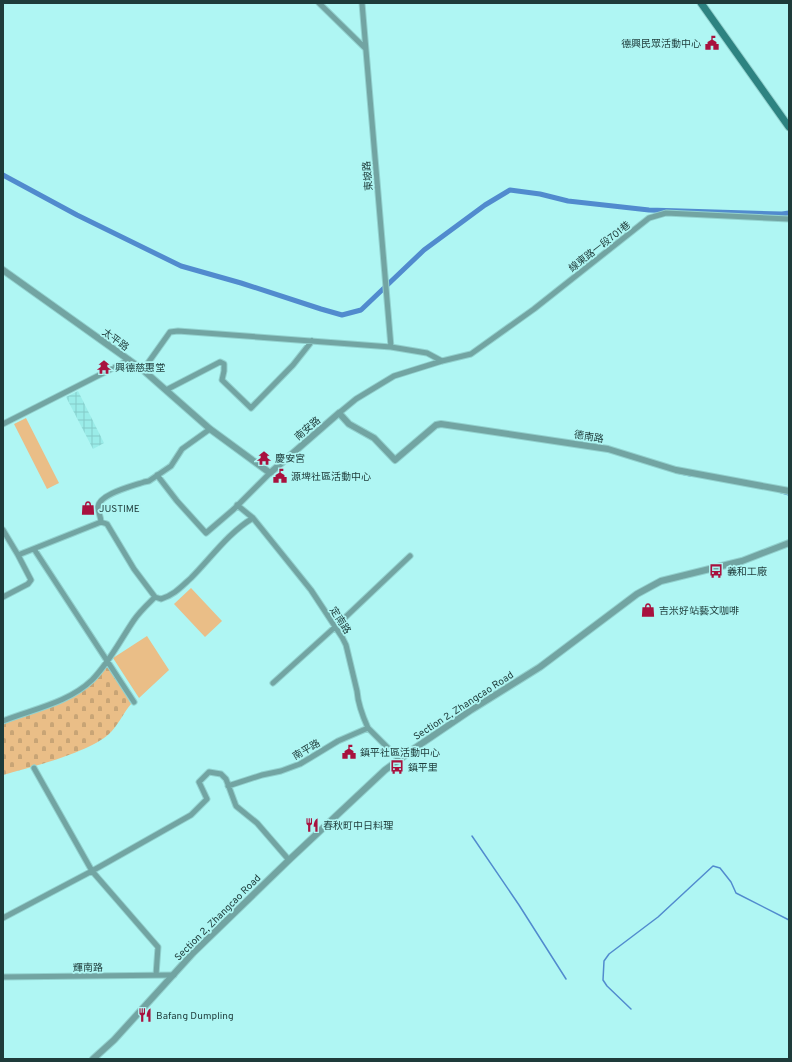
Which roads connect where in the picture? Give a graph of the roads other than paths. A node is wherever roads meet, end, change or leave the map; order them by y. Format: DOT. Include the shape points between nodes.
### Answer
graph roads {
  1 [pos="319,3"];
  2 [pos="362,3"];
  3 [pos="701,3"];
  4 [pos="366,48"];
  5 [pos="789,127"];
  6 [pos="789,219"];
  7 [pos="3,270"];
  8 [pos="312,341"];
  9 [pos="391,347"];
  10 [pos="129,360"];
  11 [pos="442,361"];
  12 [pos="143,370"];
  13 [pos="166,390"];
  14 [pos="339,414"];
  15 [pos="3,424"];
  16 [pos="210,428"];
  17 [pos="270,473"];
  18 [pos="157,475"];
  19 [pos="789,492"];
  20 [pos="237,505"];
  21 [pos="253,518"];
  22 [pos="101,522"];
  23 [pos="3,530"];
  24 [pos="789,543"];
  25 [pos="34,549"];
  26 [pos="18,555"];
  27 [pos="410,556"];
  28 [pos="3,597"];
  29 [pos="155,597"];
  30 [pos="335,627"];
  31 [pos="107,661"];
  32 [pos="273,683"];
  33 [pos="134,702"];
  34 [pos="3,721"];
  35 [pos="368,728"];
  36 [pos="399,759"];
  37 [pos="34,768"];
  38 [pos="228,786"];
  39 [pos="289,860"];
  40 [pos="92,871"];
  41 [pos="3,918"];
  42 [pos="156,975"];
  43 [pos="174,975"];
  44 [pos="3,977"];
  45 [pos="93,1059"];
  1 -- 4 [label="street"];
  2 -- 4 [label="street, 東坡路"];
  3 -- 5 [label="main road"];
  4 -- 9 [label="street, 東坡路"];
  6 -- 11 [label="street, 線東路一段701巷" via="666,213 649,218 534,309 471,354"];
  7 -- 10 [label="street, 太平路"];
  8 -- 9 [label="street"];
  8 -- 12 [label="street" via="170,332"];
  8 -- 13 [label="street" via="293,365 251,408 222,380 224,364 220,362"];
  9 -- 11 [label="street" via="427,354"];
  10 -- 12 [label="street, 太平路"];
  10 -- 15 [label="street"];
  11 -- 14 [label="street, 線東路一段701巷" via="394,376 356,398"];
  12 -- 13 [label="street, 太平路"];
  13 -- 16 [label="street, 太平路"];
  14 -- 17 [label="street, 南安路"];
  14 -- 19 [label="street, 德南路" via="349,424 374,438 395,460 436,425 441,424 608,449 676,470"];
  16 -- 17 [label="street, 太平路"];
  16 -- 18 [label="street" via="182,449 171,466"];
  17 -- 20 [label="street"];
  18 -- 20 [label="street" via="206,533"];
  18 -- 22 [label="street" via="149,481 101,500 98,507"];
  20 -- 21 [label="street, 定南路"];
  21 -- 29 [label="street" via="241,525 174,594 161,599"];
  21 -- 30 [label="street, 定南路" via="310,590"];
  22 -- 25 [label="street"];
  22 -- 29 [label="street" via="107,524 134,569"];
  23 -- 26 [label="street"];
  24 -- 36 [label="street, Section 2, Zhangcao Road" via="742,561 686,574 650,586 540,667"];
  25 -- 26 [label="street"];
  25 -- 31 [label="street"];
  26 -- 28 [label="street" via="31,581"];
  27 -- 30 [label="street"];
  29 -- 31 [label="street" via="135,618"];
  30 -- 32 [label="street"];
  30 -- 35 [label="street, 定南路" via="346,645"];
  31 -- 33 [label="street"];
  31 -- 34 [label="street" via="92,680 73,694 40,709"];
  35 -- 36 [label="street, 定南路"];
  35 -- 38 [label="street, 南平路" via="338,741 300,764"];
  36 -- 39 [label="street, Section 2, Zhangcao Road"];
  37 -- 40 [label="street"];
  38 -- 39 [label="street" via="236,806 257,823"];
  38 -- 40 [label="street" via="221,774 209,772 199,782 207,799 191,815"];
  39 -- 43 [label="street, Section 2, Zhangcao Road" via="193,953"];
  40 -- 41 [label="street"];
  40 -- 42 [label="street" via="158,947"];
  42 -- 43 [label="street, 輝南路"];
  42 -- 44 [label="street, 輝南路"];
  43 -- 45 [label="street, Section 2, Zhangcao Road"];
}
